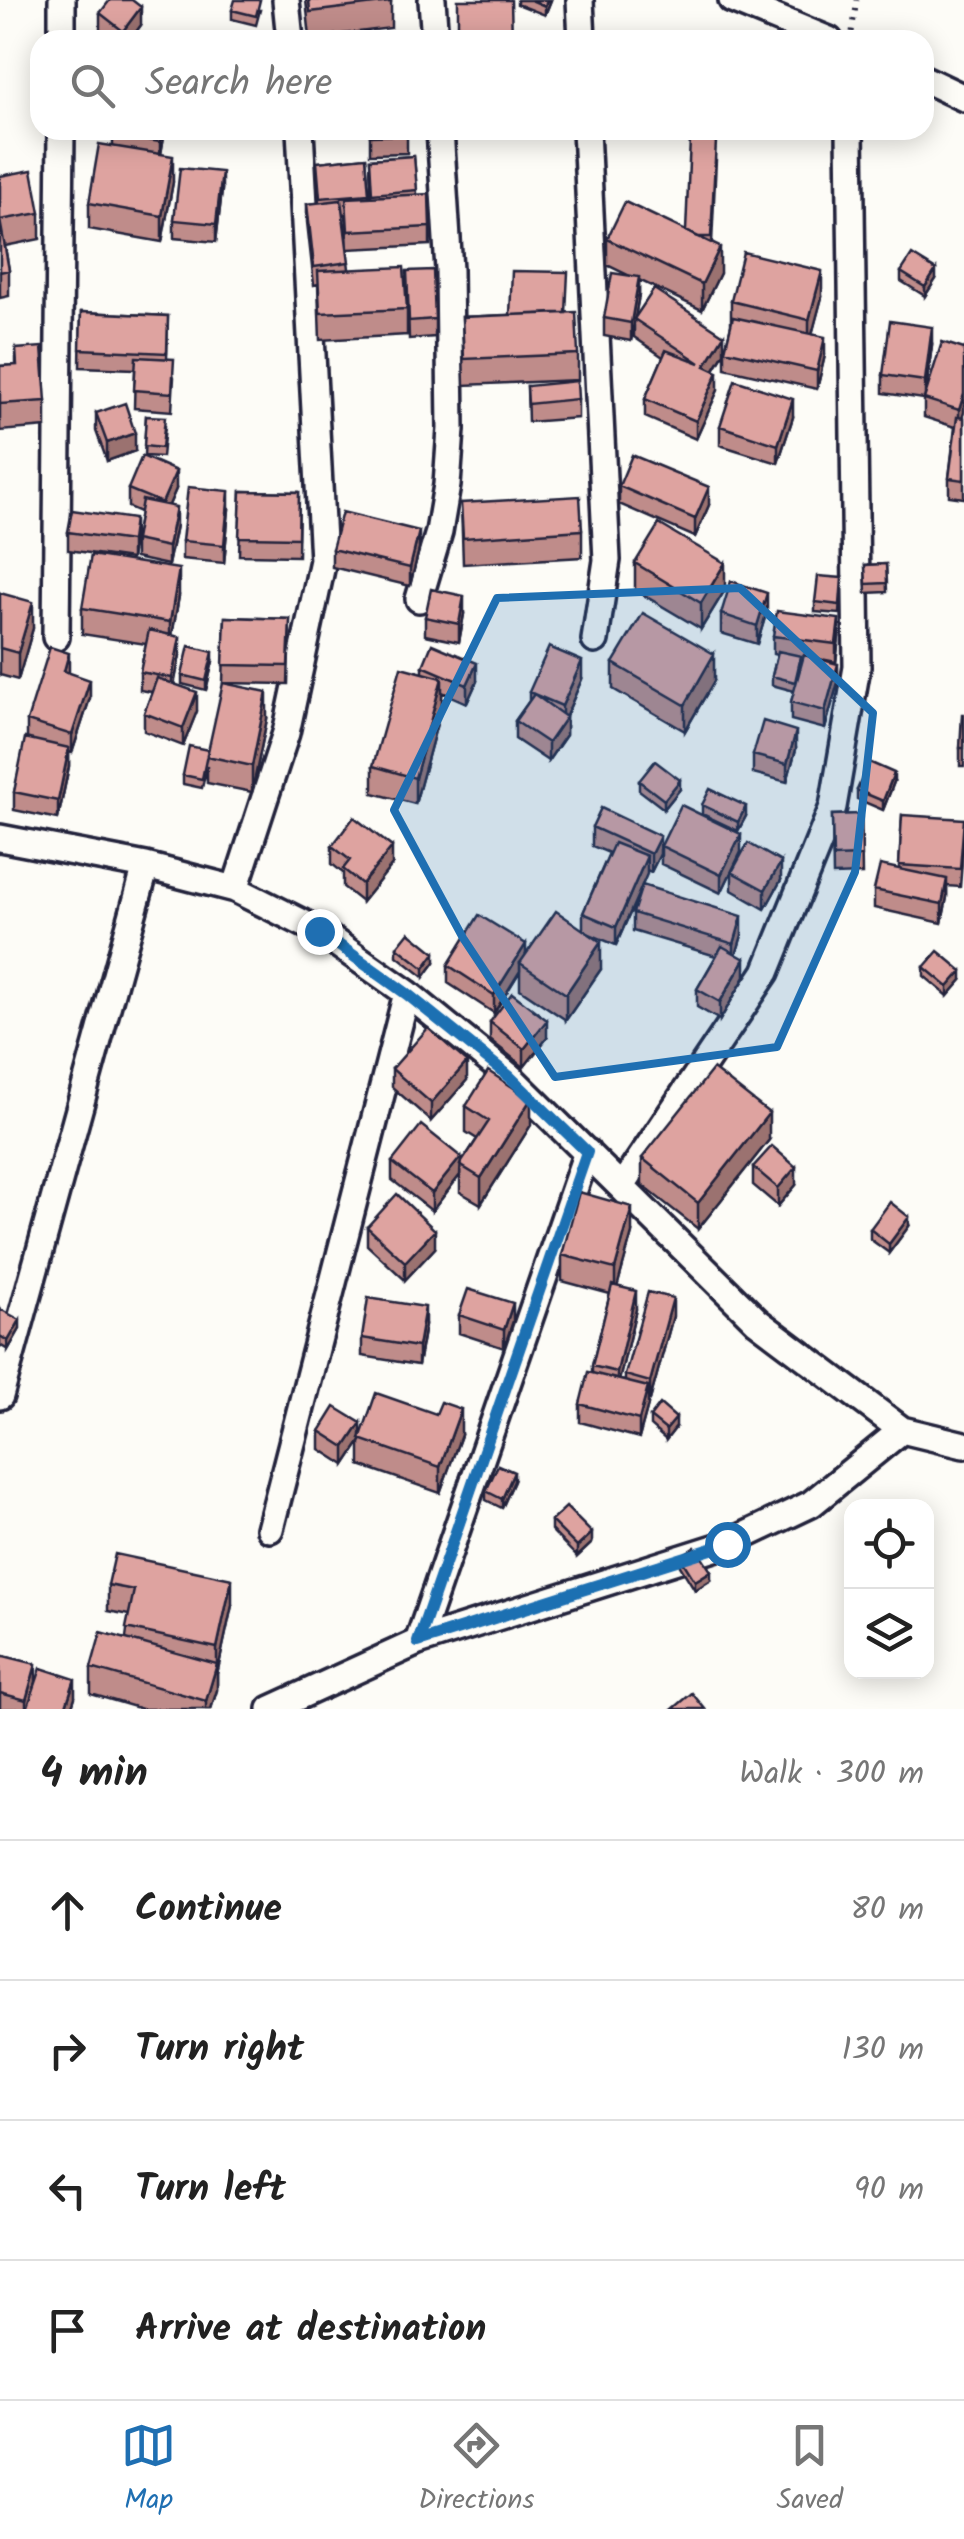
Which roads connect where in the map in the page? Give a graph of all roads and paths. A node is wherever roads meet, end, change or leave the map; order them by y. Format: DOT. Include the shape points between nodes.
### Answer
graph roads {
  1 [pos="62,0"];
  2 [pos="286,0"];
  3 [pos="432,0"];
  4 [pos="580,0"];
  5 [pos="732,0"];
  6 [pos="857,0"];
  7 [pos="62,30"];
  8 [pos="289,30"];
  9 [pos="434,30"];
  10 [pos="582,30"];
  11 [pos="805,30"];
  12 [pos="852,30"];
  13 [pos="934,84"];
  14 [pos="964,98"];
  15 [pos="61,140"];
  16 [pos="301,140"];
  17 [pos="441,140"];
  18 [pos="587,140"];
  19 [pos="850,140"];
  20 [pos="419,599"];
  21 [pos="56,638"];
  22 [pos="594,640"];
  23 [pos="0,838"];
  24 [pos="146,866"];
  25 [pos="235,889"];
  26 [pos="407,994"];
  27 [pos="587,1152"];
  28 [pos="622,1186"];
  29 [pos="0,1396"];
  30 [pos="902,1430"];
  31 [pos="964,1445"];
  32 [pos="270,1529"];
  33 [pos="418,1642"];
  34 [pos="271,1709"];
  1 -- 7 [label="street"];
  2 -- 8 [label="street"];
  3 -- 9 [label="street"];
  4 -- 10 [label="street"];
  5 -- 11 [label="street"];
  6 -- 12 [label="path"];
  13 -- 14 [label="street"];
  15 -- 21 [label="street"];
  16 -- 25 [label="street" via="322,560 286,733"];
  17 -- 20 [label="street" via="451,430 439,532"];
  18 -- 22 [label="street" via="608,560"];
  19 -- 28 [label="street" via="856,667 833,806 766,972"];
  23 -- 24 [label="street"];
  24 -- 25 [label="street"];
  24 -- 29 [label="street"];
  25 -- 26 [label="street" via="319,931"];
  26 -- 27 [label="street" via="510,1077"];
  26 -- 32 [label="street"];
  27 -- 28 [label="street"];
  27 -- 33 [label="street"];
  28 -- 30 [label="street" via="757,1320"];
  30 -- 31 [label="street"];
  30 -- 33 [label="street" via="811,1504 727,1544"];
  33 -- 34 [label="street"];
}
